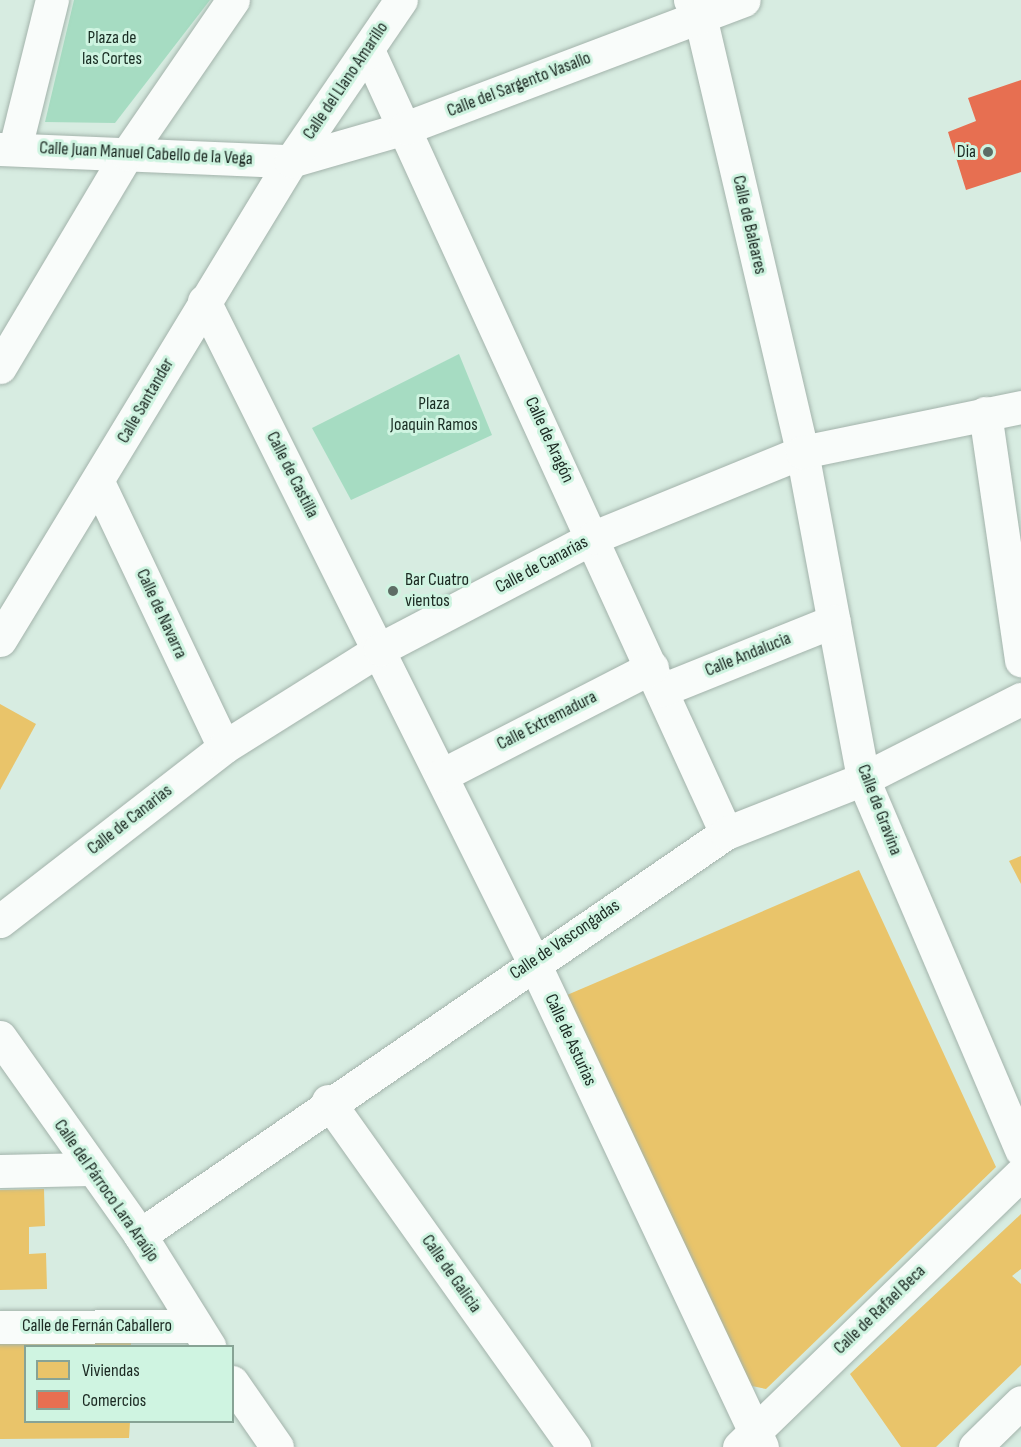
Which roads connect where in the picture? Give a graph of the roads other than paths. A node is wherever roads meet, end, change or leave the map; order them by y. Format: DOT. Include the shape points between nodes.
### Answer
graph roads {
  1 [pos="52,0"];
  2 [pos="233,0"];
  3 [pos="401,0"];
  4 [pos="744,0"];
  5 [pos="695,8"];
  6 [pos="368,50"];
  7 [pos="405,128"];
  8 [pos="8,148"];
  9 [pos="127,154"];
  10 [pos="291,161"];
  11 [pos="204,301"];
  12 [pos="0,367"];
  13 [pos="1021,407"];
  14 [pos="985,413"];
  15 [pos="802,452"];
  16 [pos="98,482"];
  17 [pos="594,537"];
  18 [pos="834,621"];
  19 [pos="0,640"];
  20 [pos="380,649"];
  21 [pos="1021,660"];
  22 [pos="657,678"];
  23 [pos="1021,699"];
  24 [pos="224,747"];
  25 [pos="442,775"];
  26 [pos="863,779"];
  27 [pos="726,833"];
  28 [pos="0,921"];
  29 [pos="533,961"];
  30 [pos="0,1037"];
  31 [pos="327,1101"];
  32 [pos="1021,1150"];
  33 [pos="90,1169"];
  34 [pos="0,1171"];
  35 [pos="1021,1174"];
  36 [pos="140,1235"];
  37 [pos="0,1327"];
  38 [pos="202,1336"];
  39 [pos="234,1385"];
  40 [pos="1021,1402"];
  41 [pos="751,1443"];
  42 [pos="277,1447"];
  43 [pos="574,1447"];
  44 [pos="975,1447"];
  1 -- 8 [label="street"];
  2 -- 9 [label="street"];
  3 -- 6 [label="street, Calle del Llano Amarillo"];
  4 -- 5 [label="street, Calle del Sargento Vasallo"];
  5 -- 7 [label="street, Calle del Sargento Vasallo"];
  5 -- 15 [label="street, Calle de Baleares"];
  6 -- 7 [label="street, Calle de Aragón"];
  6 -- 10 [label="street, Calle del Llano Amarillo"];
  7 -- 10 [label="street, Calle del Sargento Vasallo"];
  7 -- 17 [label="street, Calle de Aragón"];
  8 -- 9 [label="street, Calle Juan Manuel Cabello de la Vega"];
  9 -- 10 [label="street, Calle Juan Manuel Cabello de la Vega"];
  9 -- 12 [label="street"];
  10 -- 11 [label="street, Calle Santander"];
  11 -- 16 [label="street, Calle Santander"];
  11 -- 20 [label="street, Calle de Castilla"];
  13 -- 14 [label="street, Calle de Canarias"];
  14 -- 15 [label="street, Calle de Canarias"];
  14 -- 21 [label="street"];
  15 -- 17 [label="street, Calle de Canarias"];
  15 -- 18 [label="street, Calle de Gravina"];
  16 -- 19 [label="street, Calle Santander"];
  16 -- 24 [label="street, Calle de Navarra"];
  17 -- 20 [label="street, Calle de Canarias"];
  17 -- 22 [label="street, Calle de Aragón"];
  18 -- 22 [label="street, Calle Andalucia"];
  18 -- 26 [label="street, Calle de Gravina"];
  20 -- 24 [label="street, Calle de Canarias"];
  20 -- 25 [label="street, Calle de Asturias"];
  22 -- 25 [label="street, Calle Extremadura"];
  22 -- 27 [label="street, Calle de Aragón"];
  23 -- 26 [label="street, Calle de Vascongadas"];
  24 -- 28 [label="street, Calle de Canarias"];
  25 -- 29 [label="street, Calle de Asturias"];
  26 -- 27 [label="street, Calle de Vascongadas"];
  26 -- 32 [label="street, Calle de Gravina"];
  27 -- 29 [label="street, Calle de Vascongadas"];
  29 -- 31 [label="street, Calle de Vascongadas"];
  29 -- 41 [label="street, Calle de Asturias"];
  30 -- 33 [label="street, Calle del Párroco Lara Araújo"];
  31 -- 36 [label="street, Calle de Vascongadas"];
  31 -- 43 [label="street, Calle de Galicia"];
  33 -- 34 [label="street"];
  33 -- 36 [label="street, Calle del Párroco Lara Araújo"];
  35 -- 41 [label="street, Calle de Rafael Beca"];
  36 -- 38 [label="street, Calle del Párroco Lara Araújo"];
  37 -- 38 [label="street, Calle de Fernán Caballero"];
  39 -- 42 [label="street"];
  40 -- 44 [label="street"];
}
